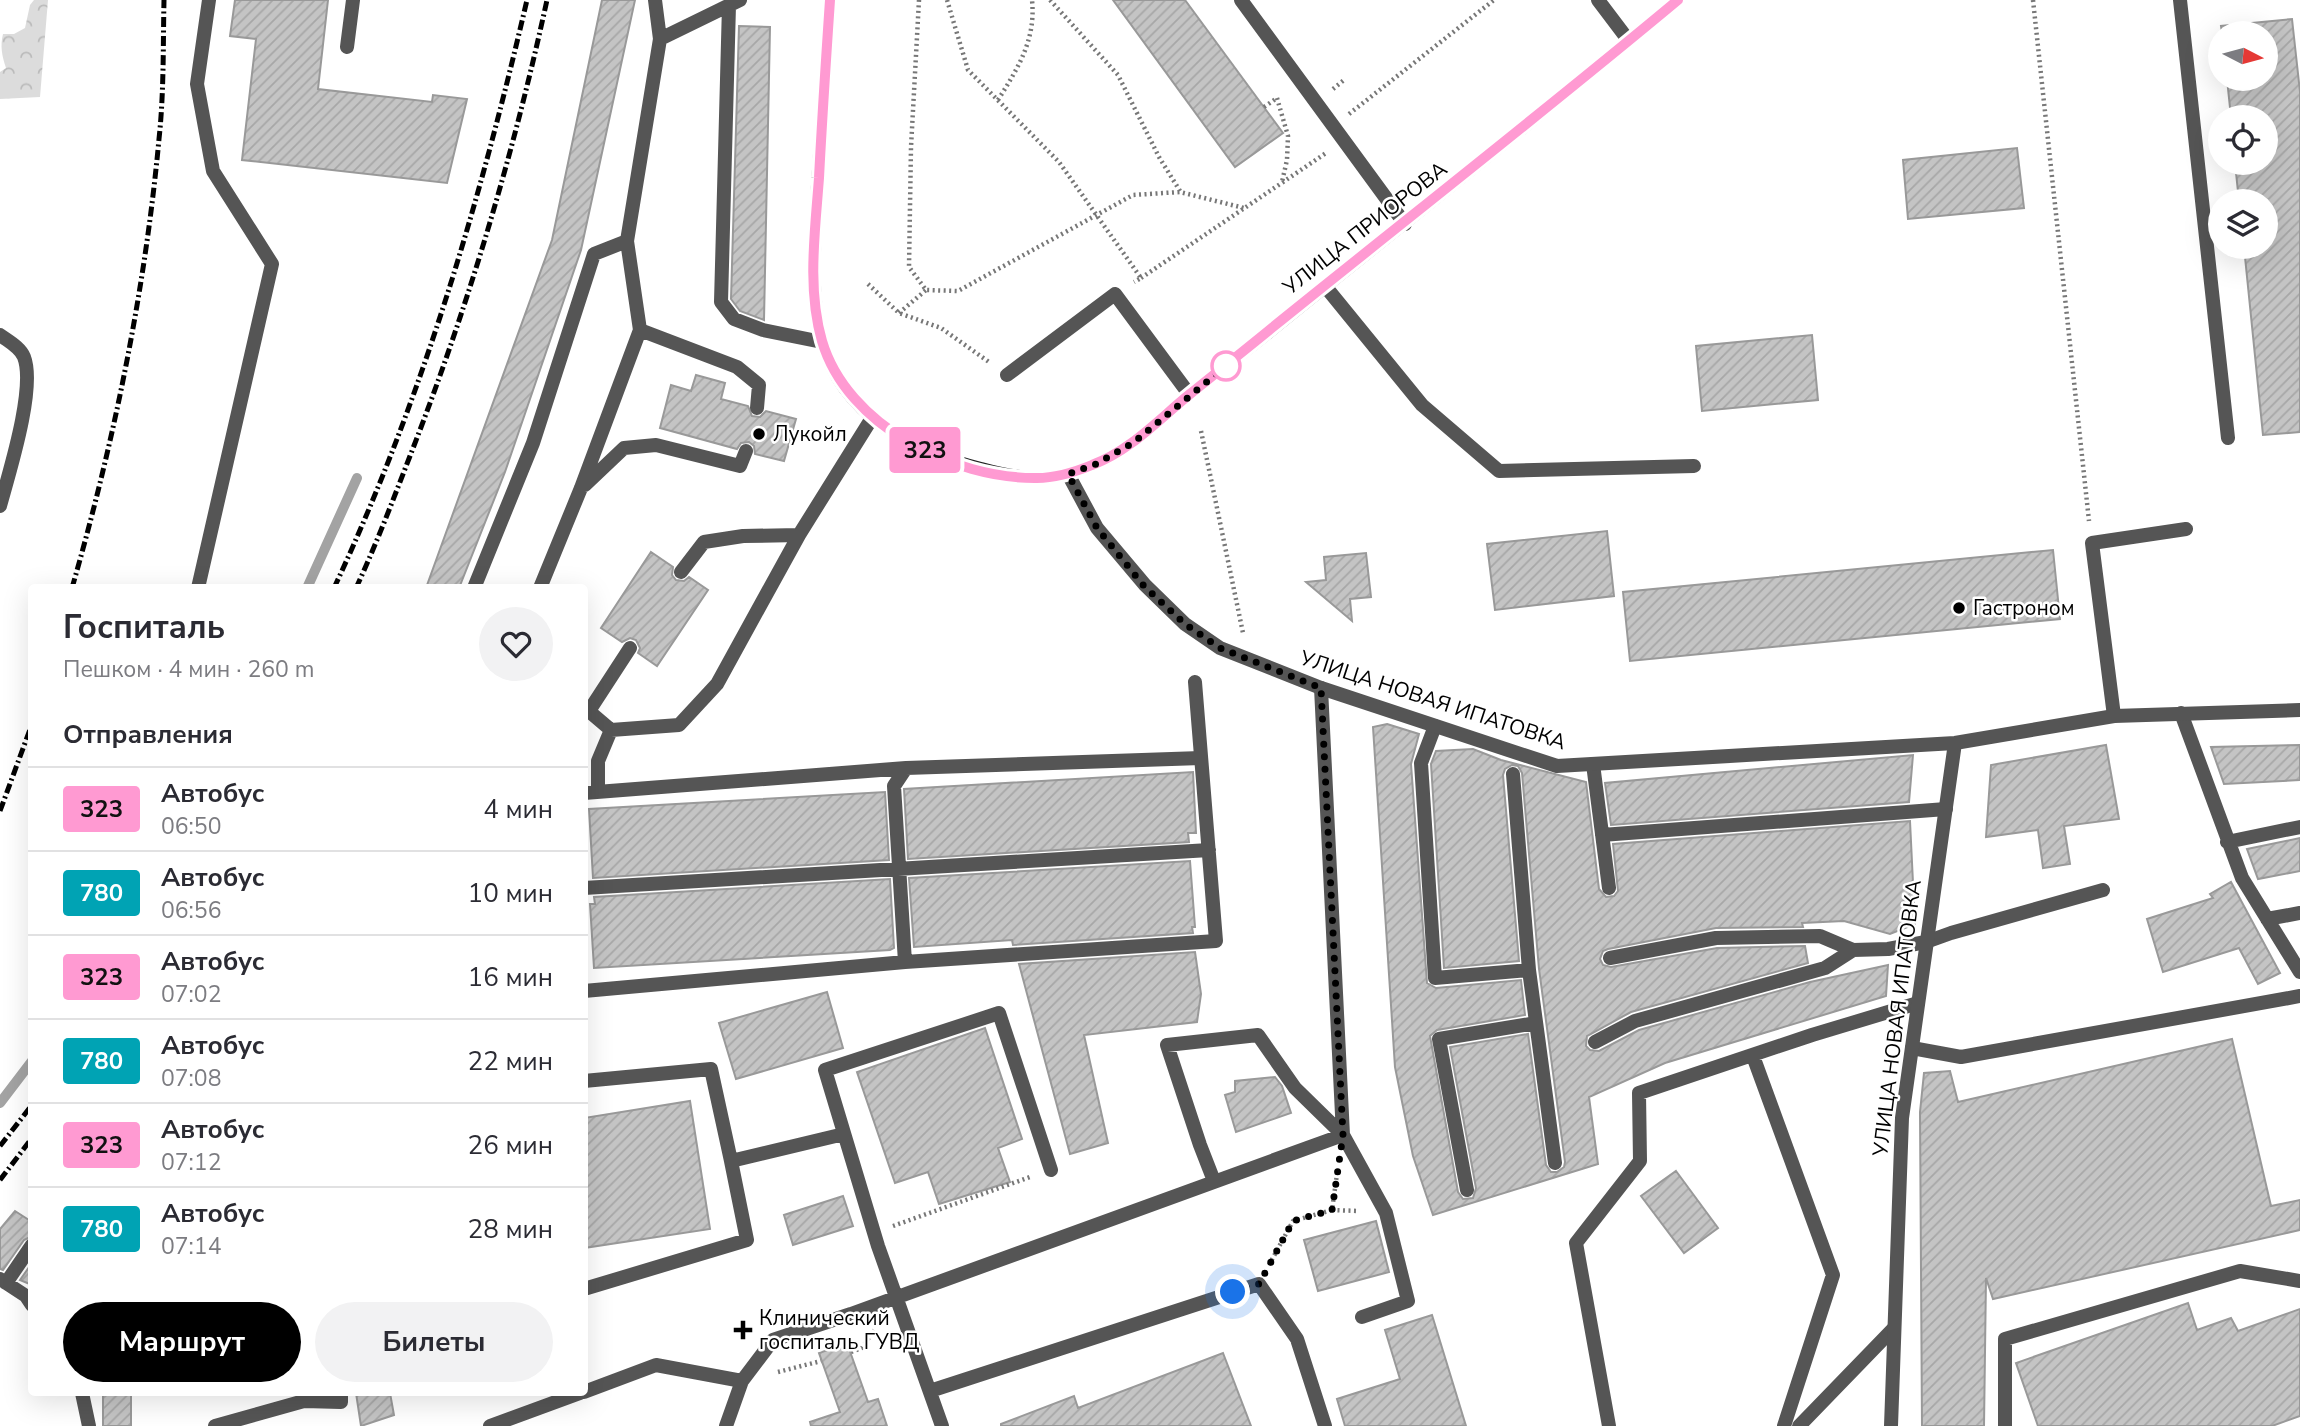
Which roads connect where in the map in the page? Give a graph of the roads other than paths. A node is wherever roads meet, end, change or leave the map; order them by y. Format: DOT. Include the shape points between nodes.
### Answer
graph roads {
  1 [pos="209,0"];
  2 [pos="353,0"];
  3 [pos="655,0"];
  4 [pos="830,0"];
  5 [pos="1241,0"];
  6 [pos="1598,0"];
  7 [pos="1678,0"];
  8 [pos="2180,0"];
  9 [pos="735,3"];
  10 [pos="660,39"];
  11 [pos="1629,41"];
  12 [pos="347,47"];
  13 [pos="1405,224"];
  14 [pos="627,241"];
  15 [pos="1325,286"];
  16 [pos="640,330"];
  17 [pos="0,335"];
  18 [pos="822,342"];
  19 [pos="1007,375"];
  20 [pos="1189,394"];
  21 [pos="757,408"];
  22 [pos="872,418"];
  23 [pos="2228,438"];
  24 [pos="746,451"];
  25 [pos="1695,466"];
  26 [pos="1068,474"];
  27 [pos="581,488"];
  28 [pos="0,506"];
  29 [pos="2186,529"];
  30 [pos="799,535"];
  31 [pos="681,572"];
  32 [pos="199,584"];
  33 [pos="476,584"];
  34 [pos="542,584"];
  35 [pos="631,648"];
  36 [pos="1195,682"];
  37 [pos="1321,688"];
  38 [pos="588,708"];
  39 [pos="588,710"];
  40 [pos="2300,710"];
  41 [pos="2181,713"];
  42 [pos="2114,716"];
  43 [pos="1435,726"];
  44 [pos="611,730"];
  45 [pos="1955,743"];
  46 [pos="1201,758"];
  47 [pos="1593,764"];
  48 [pos="906,768"];
  49 [pos="1513,775"];
  50 [pos="591,793"];
  51 [pos="1946,809"];
  52 [pos="2300,827"];
  53 [pos="1602,835"];
  54 [pos="2227,842"];
  55 [pos="1209,850"];
  56 [pos="898,869"];
  57 [pos="588,888"];
  58 [pos="1609,888"];
  59 [pos="2103,890"];
  60 [pos="2300,913"];
  61 [pos="2267,919"];
  62 [pos="1926,942"];
  63 [pos="1853,950"];
  64 [pos="1610,958"];
  65 [pos="905,962"];
  66 [pos="1529,970"];
  67 [pos="2300,972"];
  68 [pos="588,991"];
  69 [pos="2300,996"];
  70 [pos="1918,1003"];
  71 [pos="1536,1023"];
  72 [pos="1595,1042"];
  73 [pos="1912,1048"];
  74 [pos="1753,1056"];
  75 [pos="588,1081"];
  76 [pos="844,1134"];
  77 [pos="1343,1135"];
  78 [pos="731,1161"];
  79 [pos="1555,1163"];
  80 [pos="1051,1170"];
  81 [pos="1214,1181"];
  82 [pos="1467,1190"];
  83 [pos="28,1250"];
  84 [pos="2300,1280"];
  85 [pos="3,1281"];
  86 [pos="588,1288"];
  87 [pos="897,1297"];
  88 [pos="28,1299"];
  89 [pos="1362,1317"];
  90 [pos="1893,1329"];
  91 [pos="742,1381"];
  92 [pos="588,1390"];
  93 [pos="930,1391"];
  94 [pos="83,1396"];
  95 [pos="341,1396"];
  96 [pos="571,1396"];
  97 [pos="89,1426"];
  98 [pos="215,1426"];
  99 [pos="491,1426"];
  100 [pos="726,1426"];
  101 [pos="942,1426"];
  102 [pos="1325,1426"];
  103 [pos="1609,1426"];
  104 [pos="1784,1426"];
  105 [pos="1799,1426"];
  106 [pos="1891,1426"];
  107 [pos="2005,1426"];
  1 -- 32 [label="street" via="197,83 213,171 272,264"];
  2 -- 12 [label="street"];
  3 -- 10 [label="street"];
  4 -- 18 [label="street, УЛИЦА ПРИОРОВА" via="813,268"];
  5 -- 13 [label="street"];
  6 -- 11 [label="street"];
  7 -- 11 [label="street, УЛИЦА ПРИОРОВА"];
  8 -- 23 [label="street"];
  9 -- 10 [label="street"];
  9 -- 18 [label="street" via="721,302 734,319"];
  10 -- 14 [label="street"];
  11 -- 13 [label="street, УЛИЦА ПРИОРОВА"];
  13 -- 15 [label="street, УЛИЦА ПРИОРОВА"];
  14 -- 16 [label="street"];
  14 -- 33 [label="street" via="594,254 533,443"];
  15 -- 20 [label="street, УЛИЦА ПРИОРОВА"];
  15 -- 25 [label="street" via="1422,405 1499,471"];
  16 -- 21 [label="street" via="737,368 759,385"];
  16 -- 27 [label="street"];
  17 -- 28 [label="street" via="24,357 27,381"];
  18 -- 22 [label="street, УЛИЦА ПРИОРОВА" via="846,390"];
  19 -- 20 [label="street" via="1115,294"];
  20 -- 26 [label="street, УЛИЦА ПРИОРОВА" via="1133,443"];
  22 -- 26 [label="street, УЛИЦА ПРИОРОВА" via="907,442 951,462 1038,478"];
  22 -- 30 [label="street"];
  24 -- 27 [label="street" via="740,466 656,445 624,448"];
  26 -- 37 [label="street, УЛИЦА НОВАЯ ИПАТОВКА" via="1097,528 1144,586 1185,624 1220,648"];
  27 -- 34 [label="street"];
  29 -- 42 [label="street" via="2092,543"];
  30 -- 31 [label="street" via="704,542"];
  30 -- 44 [label="street" via="717,684 679,724"];
  35 -- 38 [label="street"];
  36 -- 46 [label="street"];
  37 -- 43 [label="street, УЛИЦА НОВАЯ ИПАТОВКА"];
  37 -- 77 [label="street"];
  39 -- 44 [label="street"];
  40 -- 41 [label="street, УЛИЦА НОВАЯ ИПАТОВКА"];
  41 -- 42 [label="street, УЛИЦА НОВАЯ ИПАТОВКА"];
  41 -- 54 [label="street"];
  42 -- 45 [label="street, УЛИЦА НОВАЯ ИПАТОВКА"];
  43 -- 47 [label="street, УЛИЦА НОВАЯ ИПАТОВКА" via="1557,766"];
  43 -- 66 [label="street" via="1421,763 1435,978"];
  44 -- 50 [label="street"];
  45 -- 47 [label="street, УЛИЦА НОВАЯ ИПАТОВКА"];
  45 -- 51 [label="street, УЛИЦА НОВАЯ ИПАТОВКА"];
  46 -- 48 [label="street"];
  46 -- 55 [label="street"];
  47 -- 53 [label="street"];
  48 -- 50 [label="street"];
  48 -- 56 [label="street" via="894,786"];
  49 -- 66 [label="street"];
  51 -- 53 [label="street"];
  51 -- 62 [label="street, УЛИЦА НОВАЯ ИПАТОВКА"];
  52 -- 54 [label="street"];
  53 -- 58 [label="street"];
  54 -- 61 [label="street"];
  55 -- 56 [label="street"];
  55 -- 65 [label="street" via="1216,941"];
  56 -- 57 [label="street"];
  56 -- 65 [label="street"];
  59 -- 62 [label="street"];
  60 -- 61 [label="street"];
  61 -- 67 [label="street"];
  62 -- 63 [label="street"];
  62 -- 70 [label="street, УЛИЦА НОВАЯ ИПАТОВКА"];
  63 -- 64 [label="street" via="1820,936 1716,938"];
  63 -- 72 [label="street" via="1825,968 1635,1021"];
  65 -- 68 [label="street"];
  66 -- 71 [label="street"];
  69 -- 73 [label="street" via="1961,1057"];
  70 -- 73 [label="street, УЛИЦА НОВАЯ ИПАТОВКА"];
  70 -- 74 [label="street"];
  71 -- 79 [label="street"];
  71 -- 82 [label="street" via="1439,1039"];
  73 -- 90 [label="street, УЛИЦА НОВАЯ ИПАТОВКА" via="1902,1118"];
  74 -- 103 [label="street" via="1639,1093 1640,1161 1576,1243"];
  74 -- 104 [label="street" via="1833,1275"];
  75 -- 78 [label="street" via="711,1069"];
  76 -- 78 [label="street"];
  76 -- 80 [label="street" via="825,1070 999,1013"];
  76 -- 87 [label="street"];
  77 -- 81 [label="street"];
  77 -- 81 [label="street" via="1295,1088 1258,1035 1167,1045"];
  77 -- 89 [label="street" via="1386,1213 1408,1301"];
  78 -- 86 [label="street" via="747,1240"];
  81 -- 87 [label="street"];
  83 -- 85 [label="street"];
  84 -- 107 [label="street" via="2240,1271 2005,1339"];
  85 -- 88 [label="street"];
  87 -- 91 [label="street" via="773,1339"];
  87 -- 93 [label="street"];
  90 -- 105 [label="street"];
  90 -- 106 [label="street, УЛИЦА НОВАЯ ИПАТОВКА"];
  91 -- 92 [label="street" via="656,1365"];
  91 -- 100 [label="street"];
  93 -- 101 [label="street"];
  93 -- 102 [label="street" via="1259,1284 1297,1339"];
  94 -- 97 [label="street"];
  95 -- 98 [label="street" via="341,1402 304,1401"];
  96 -- 99 [label="street"];
}
